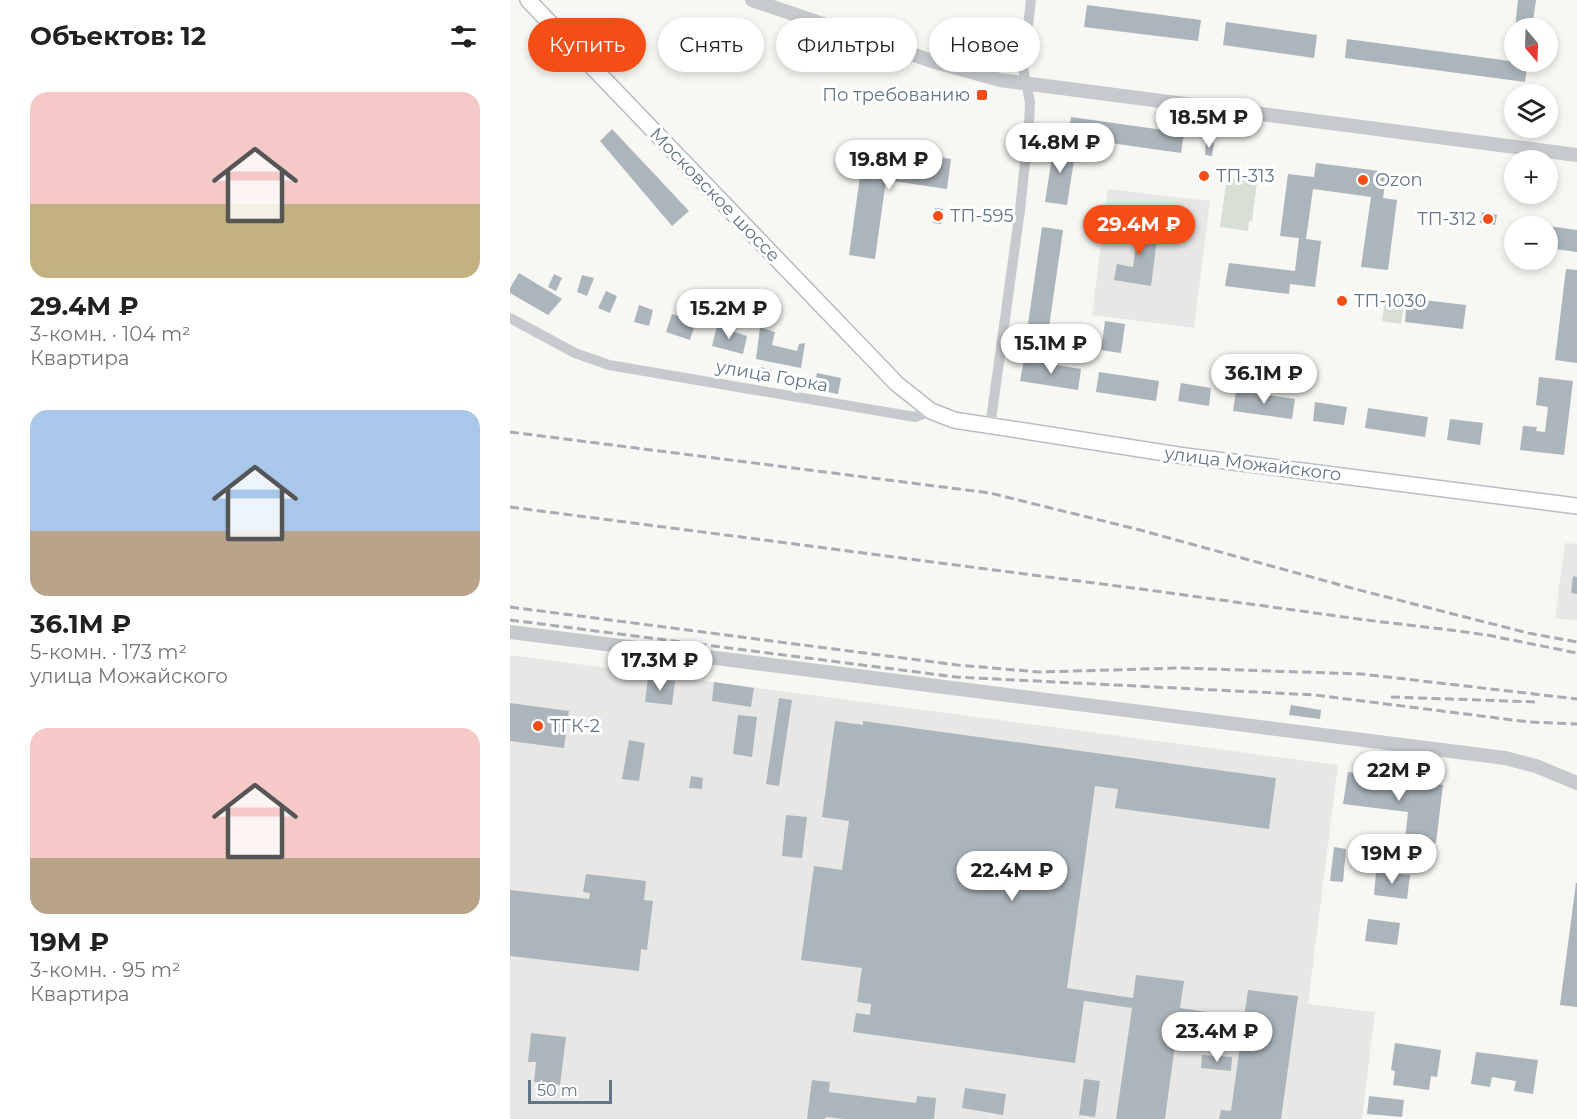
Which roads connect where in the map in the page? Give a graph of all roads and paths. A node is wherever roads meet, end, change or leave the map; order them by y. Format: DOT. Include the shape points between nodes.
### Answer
graph roads {
  1 [pos="528,0"];
  2 [pos="752,0"];
  3 [pos="1031,0"];
  4 [pos="1027,85"];
  5 [pos="1577,155"];
  6 [pos="510,318"];
  7 [pos="931,411"];
  8 [pos="990,427"];
  9 [pos="1577,506"];
  10 [pos="510,632"];
  11 [pos="1577,783"];
  1 -- 7 [label="main road, Московское шоссе" via="897,384"];
  2 -- 4 [label="street" via="935,62"];
  3 -- 4 [label="street" via="1023,68"];
  4 -- 5 [label="street"];
  4 -- 8 [label="street" via="1030,102 1020,210"];
  6 -- 7 [label="street, улица Горка" via="575,352 609,364 915,417"];
  7 -- 8 [label="main road, улица Можайского"];
  8 -- 9 [label="main road, улица Можайского"];
  10 -- 11 [label="street" via="1505,758"];
}
